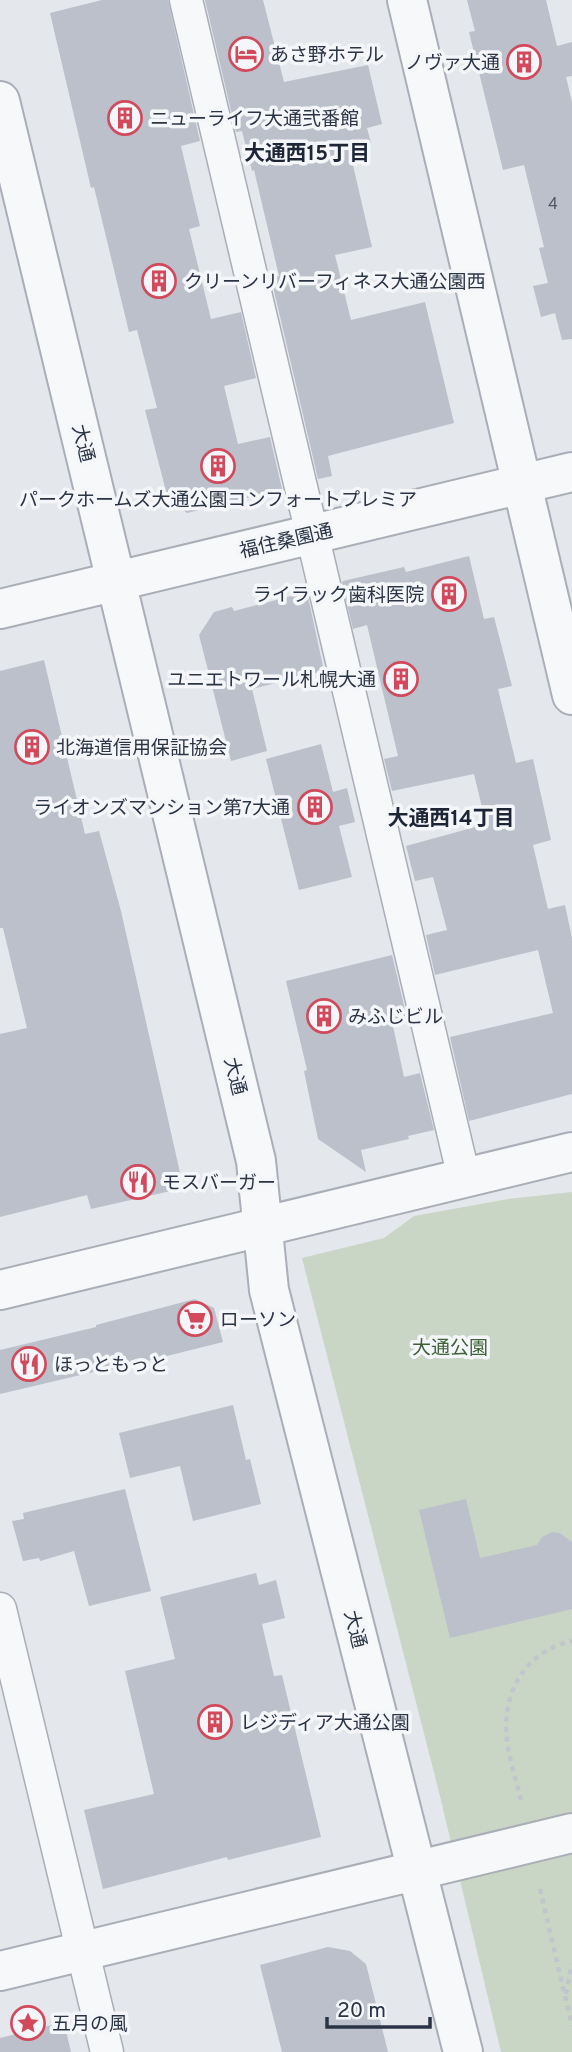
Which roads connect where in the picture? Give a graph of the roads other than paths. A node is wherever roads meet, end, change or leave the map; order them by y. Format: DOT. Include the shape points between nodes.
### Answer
graph roads {
  1 [pos="186,0"];
  2 [pos="407,0"];
  3 [pos="0,101"];
  4 [pos="572,472"];
  5 [pos="523,483"];
  6 [pos="311,534"];
  7 [pos="117,581"];
  8 [pos="0,609"];
  9 [pos="572,695"];
  10 [pos="572,1152"];
  11 [pos="464,1178"];
  12 [pos="264,1226"];
  13 [pos="0,1290"];
  14 [pos="0,1609"];
  15 [pos="572,1833"];
  16 [pos="417,1870"];
  17 [pos="82,1951"];
  18 [pos="0,1971"];
  19 [pos="107,2052"];
  20 [pos="463,2052"];
  1 -- 6 [label="street"];
  2 -- 5 [label="street"];
  3 -- 7 [label="street, 大通"];
  4 -- 5 [label="street, 福住桑園通"];
  5 -- 6 [label="street, 福住桑園通"];
  5 -- 9 [label="street"];
  6 -- 7 [label="street, 福住桑園通"];
  6 -- 11 [label="street"];
  7 -- 8 [label="street, 福住桑園通"];
  7 -- 12 [label="street, 大通" via="256,1161"];
  10 -- 11 [label="street"];
  11 -- 12 [label="street"];
  12 -- 13 [label="street"];
  12 -- 16 [label="street, 大通" via="269,1290"];
  14 -- 17 [label="street"];
  15 -- 16 [label="street"];
  16 -- 17 [label="street"];
  16 -- 20 [label="street, 大通"];
  17 -- 18 [label="street"];
  17 -- 19 [label="street"];
}
